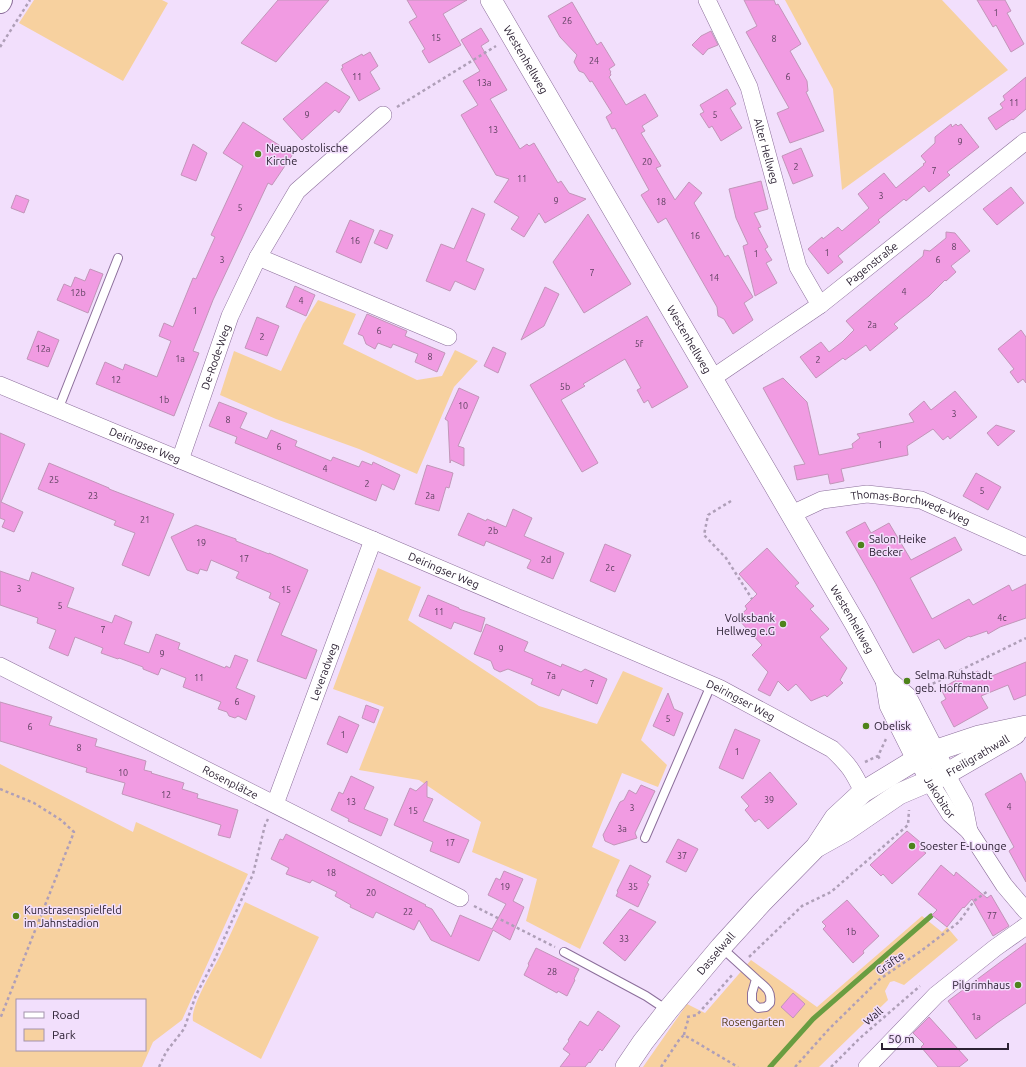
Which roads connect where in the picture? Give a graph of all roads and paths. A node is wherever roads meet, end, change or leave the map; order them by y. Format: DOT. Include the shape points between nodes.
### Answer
graph roads {
  1 [pos="30,0"];
  2 [pos="491,0"];
  3 [pos="707,0"];
  4 [pos="512,37"];
  5 [pos="0,47"];
  6 [pos="383,115"];
  7 [pos="1026,141"];
  8 [pos="258,257"];
  9 [pos="118,258"];
  10 [pos="820,305"];
  11 [pos="448,337"];
  12 [pos="711,379"];
  13 [pos="0,385"];
  14 [pos="58,410"];
  15 [pos="180,460"];
  16 [pos="731,501"];
  17 [pos="792,514"];
  18 [pos="373,540"];
  19 [pos="1026,546"];
  20 [pos="752,599"];
  21 [pos="1026,638"];
  22 [pos="0,666"];
  23 [pos="886,680"];
  24 [pos="711,685"];
  25 [pos="906,697"];
  26 [pos="1026,727"];
  27 [pos="925,755"];
  28 [pos="938,778"];
  29 [pos="0,789"];
  30 [pos="863,792"];
  31 [pos="275,804"];
  32 [pos="909,809"];
  33 [pos="645,838"];
  34 [pos="816,848"];
  35 [pos="1004,885"];
  36 [pos="460,898"];
  37 [pos="1026,910"];
  38 [pos="1026,926"];
  39 [pos="721,947"];
  40 [pos="564,952"];
  41 [pos="741,965"];
  42 [pos="756,979"];
  43 [pos="922,984"];
  44 [pos="675,1014"];
  45 [pos="689,1017"];
  46 [pos="0,1019"];
  47 [pos="684,1035"];
  48 [pos="160,1067"];
  49 [pos="626,1067"];
  50 [pos="661,1067"];
  51 [pos="738,1067"];
  52 [pos="795,1067"];
  53 [pos="832,1067"];
  54 [pos="867,1067"];
  1 -- 5 [label="path"];
  2 -- 4 [label="street, Westenhellweg"];
  3 -- 10 [label="street, Alter Hellweg" via="748,87 798,267"];
  4 -- 6 [label="path"];
  4 -- 12 [label="street, Westenhellweg"];
  6 -- 8 [label="street, De-Rode-Weg" via="297,191"];
  7 -- 10 [label="street, Pagenstraße"];
  8 -- 11 [label="street"];
  8 -- 15 [label="street, De-Rode-Weg" via="230,316"];
  9 -- 14 [label="lane"];
  10 -- 12 [label="street, Pagenstraße"];
  12 -- 17 [label="street, Westenhellweg"];
  13 -- 14 [label="street, Deiringser Weg"];
  14 -- 15 [label="street, Deiringser Weg"];
  15 -- 18 [label="street, Deiringser Weg"];
  16 -- 20 [label="path" via="708,515 704,535 726,558"];
  17 -- 19 [label="street, Thomas-Borchwede-Weg" via="822,500 868,494 921,500"];
  17 -- 23 [label="street, Westenhellweg"];
  18 -- 24 [label="street, Deiringser Weg"];
  18 -- 31 [label="street, Leveradweg"];
  21 -- 25 [label="path"];
  22 -- 31 [label="street, Rosenplätze"];
  23 -- 25 [label="street, Westenhellweg"];
  23 -- 27 [label="street, Westenhellweg" via="890,705"];
  24 -- 30 [label="street, Deiringser Weg" via="832,749 852,769"];
  24 -- 33 [label="lane"];
  25 -- 27 [label="street, Westenhellweg"];
  26 -- 27 [label="street, Freiligrathwall" via="979,736"];
  26 -- 28 [label="street, Freiligrathwall"];
  27 -- 28 [label="street, Westenhellweg"];
  27 -- 30 [label="street, Dasselwall"];
  28 -- 34 [label="street, Dasselwall" via="899,794"];
  28 -- 35 [label="street, Jakobitor" via="964,806 969,831"];
  29 -- 46 [label="path" via="34,803 61,820 74,832"];
  30 -- 34 [label="street, Dasselwall" via="835,818"];
  31 -- 36 [label="street, Rosenplätze"];
  31 -- 48 [label="path" via="265,825 253,874 196,995 184,1029 166,1052"];
  32 -- 41 [label="path" via="908,825 831,892 802,906"];
  34 -- 39 [label="street, Dasselwall"];
  35 -- 37 [label="street, Jakobitor"];
  35 -- 52 [label="path, Gräfte" via="987,891 974,901 959,922 880,979"];
  36 -- 40 [label="path"];
  38 -- 54 [label="street" via="936,995"];
  39 -- 41 [label="lane"];
  39 -- 44 [label="street, Dasselwall"];
  40 -- 44 [label="lane"];
  41 -- 42 [label="lane"];
  41 -- 45 [label="path" via="697,1015"];
  43 -- 53 [label="path, Wall" via="860,1038"];
  44 -- 45 [label="path"];
  44 -- 49 [label="street, Dasselwall" via="643,1042"];
  45 -- 47 [label="path"];
  47 -- 50 [label="path"];
  47 -- 51 [label="path"];
}
